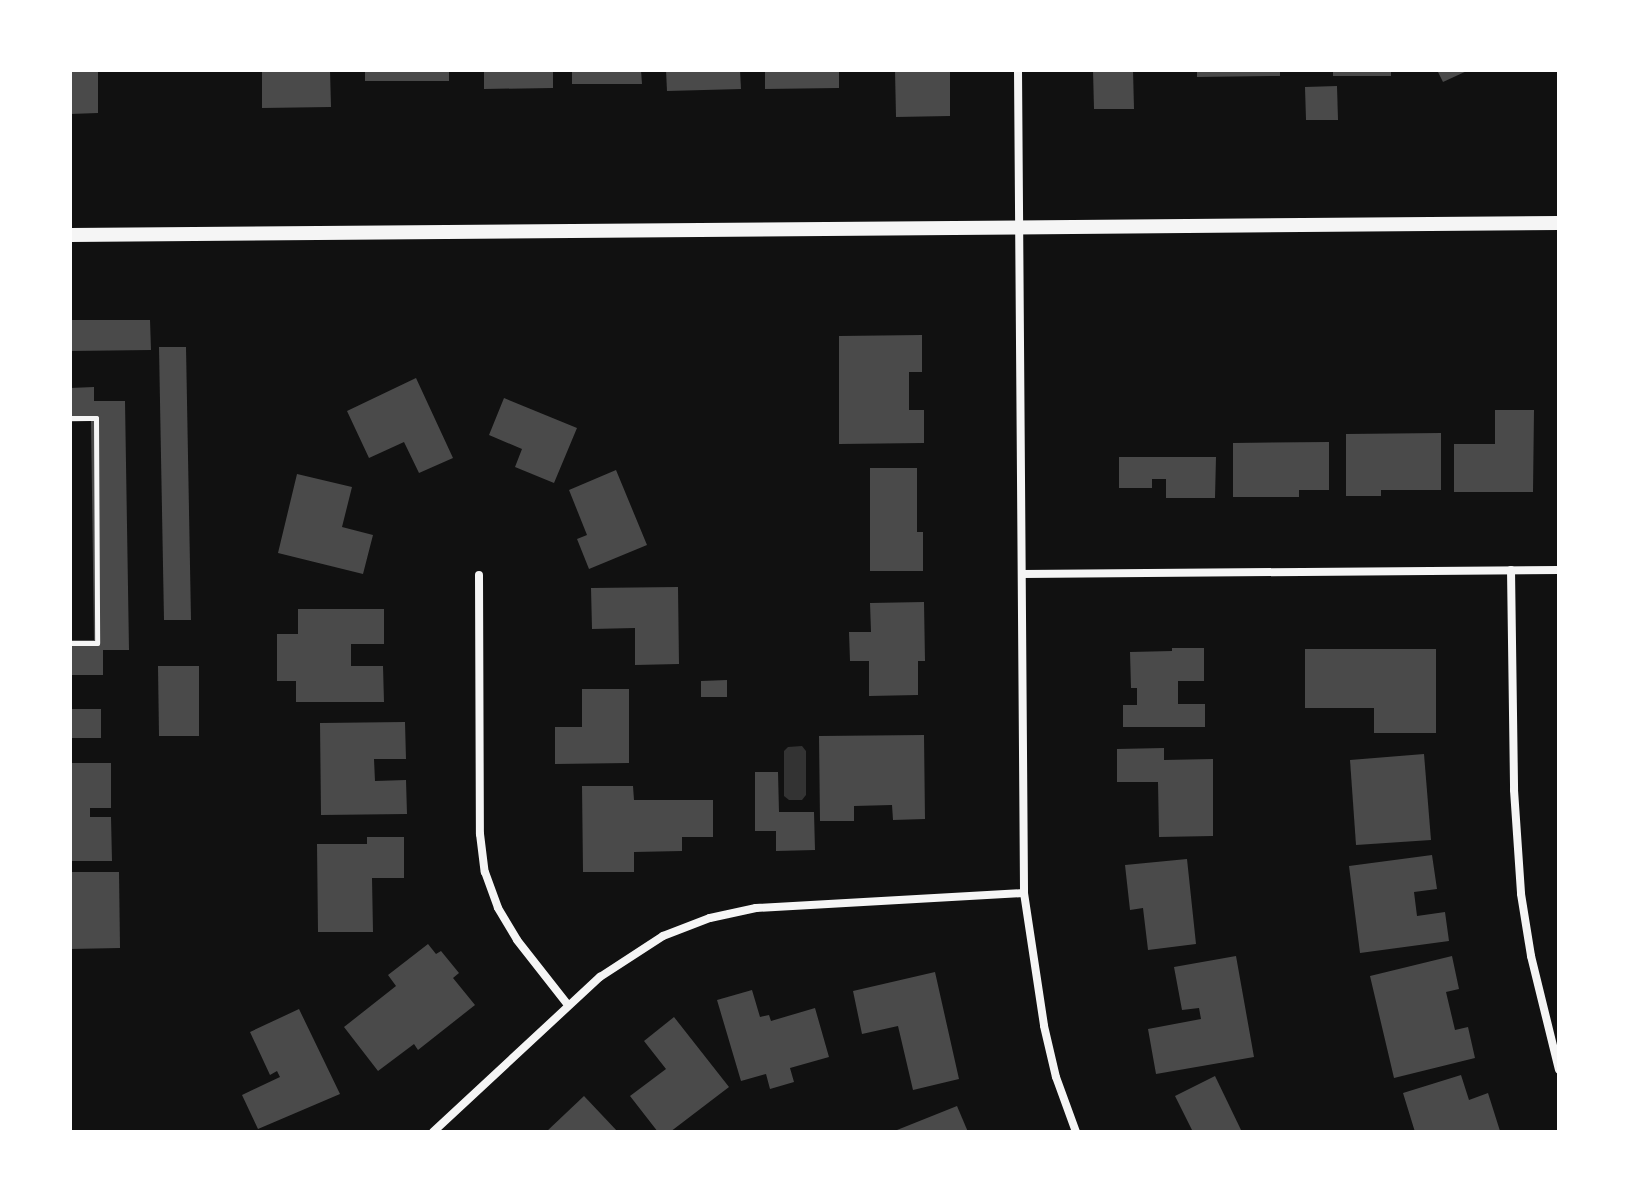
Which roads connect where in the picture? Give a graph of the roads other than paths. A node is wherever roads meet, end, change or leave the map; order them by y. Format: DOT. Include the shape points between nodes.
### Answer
graph roads {
  1 [pos="1018,70"];
  2 [pos="1559,223"];
  3 [pos="1020,228"];
  4 [pos="70,235"];
  5 [pos="1511,570"];
  6 [pos="1559,570"];
  7 [pos="1022,574"];
  8 [pos="479,575"];
  9 [pos="1024,893"];
  10 [pos="568,1005"];
  11 [pos="1559,1070"];
  12 [pos="433,1132"];
  13 [pos="1076,1132"];
  1 -- 3 [label="street"];
  2 -- 3 [label="street"];
  3 -- 4 [label="street"];
  3 -- 7 [label="street"];
  5 -- 6 [label="street"];
  5 -- 7 [label="street"];
  5 -- 11 [label="street" via="1521,894"];
  7 -- 9 [label="street"];
  8 -- 10 [label="street" via="480,834 485,872 517,940"];
  9 -- 10 [label="street" via="807,903 710,918 630,955"];
  9 -- 13 [label="street" via="1044,1026"];
  10 -- 12 [label="street"];
}
